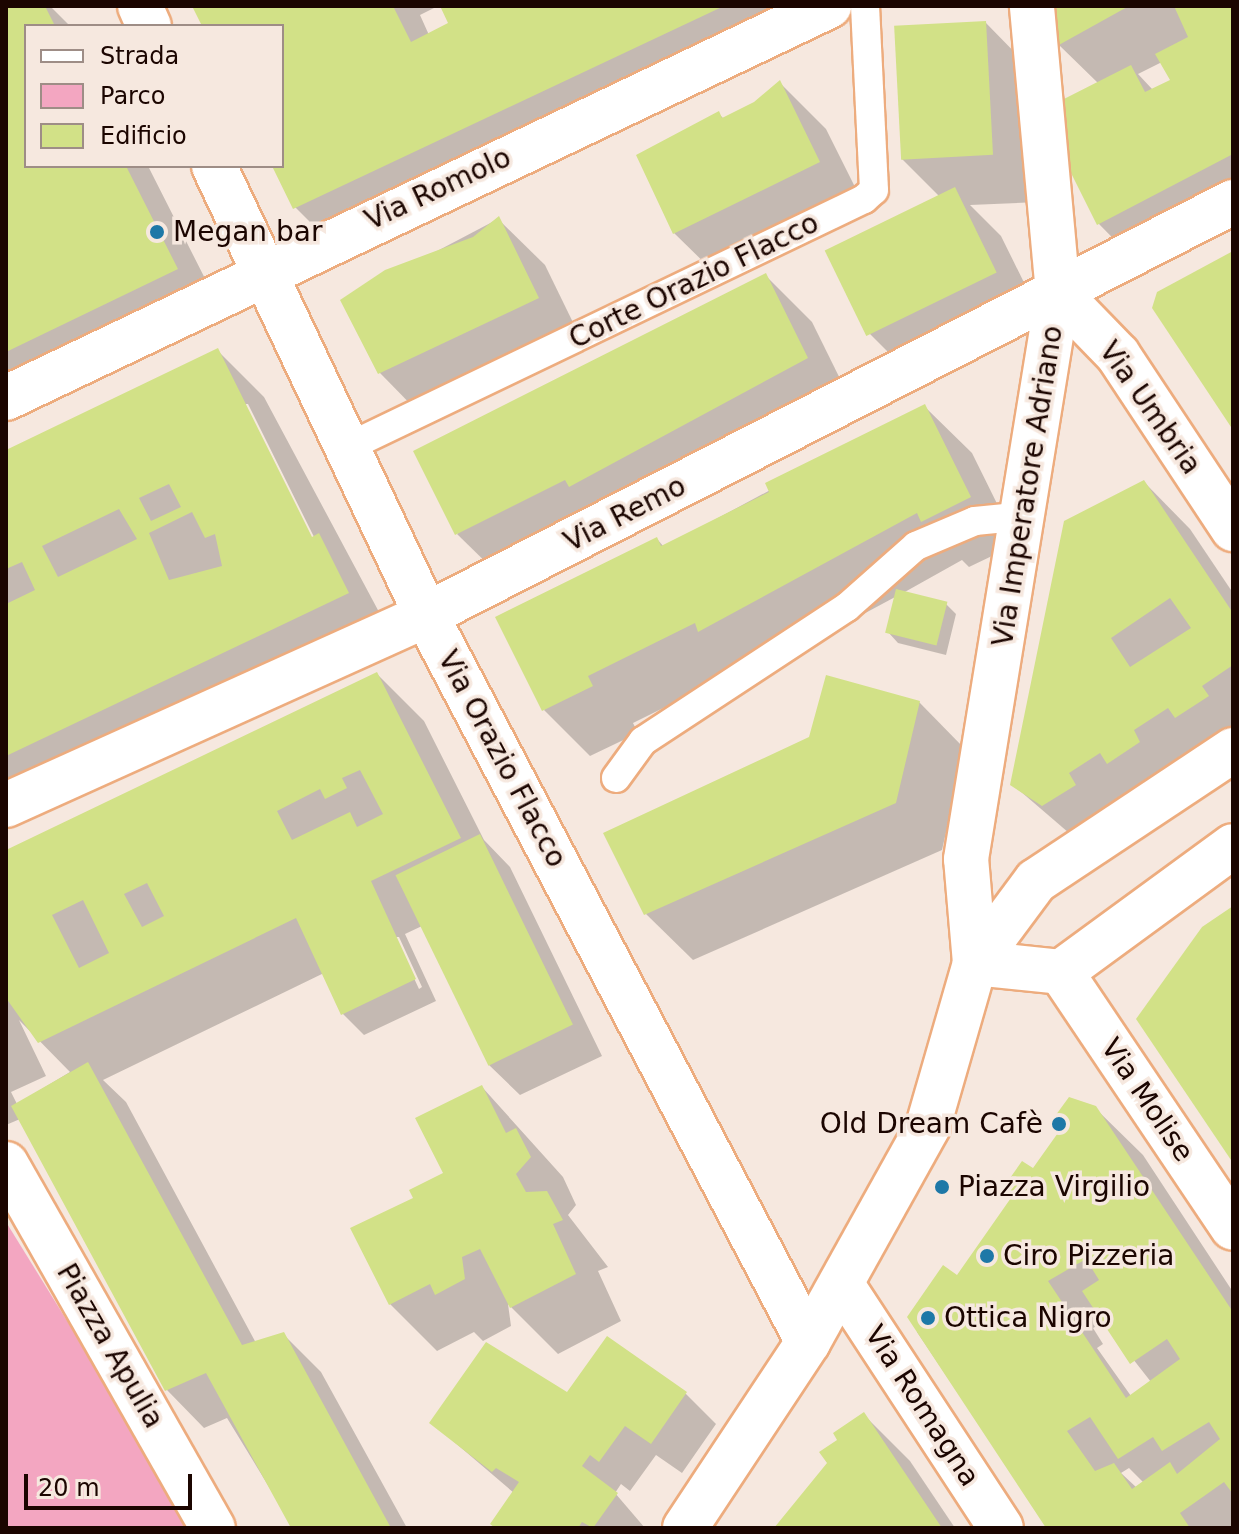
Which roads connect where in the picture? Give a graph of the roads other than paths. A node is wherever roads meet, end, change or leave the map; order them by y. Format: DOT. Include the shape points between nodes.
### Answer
graph roads {
  1 [pos="829,6"];
  2 [pos="865,6"];
  3 [pos="1032,6"];
  4 [pos="215,168"];
  5 [pos="1233,202"];
  6 [pos="262,271"];
  7 [pos="1058,293"];
  8 [pos="6,398"];
  9 [pos="346,448"];
  10 [pos="1026,516"];
  11 [pos="1233,529"];
  12 [pos="426,615"];
  13 [pos="1233,750"];
  14 [pos="616,778"];
  15 [pos="6,805"];
  16 [pos="1233,846"];
  17 [pos="975,963"];
  18 [pos="1061,972"];
  19 [pos="6,1164"];
  20 [pos="1233,1228"];
  21 [pos="842,1285"];
  22 [pos="808,1342"];
  23 [pos="213,1528"];
  24 [pos="685,1528"];
  25 [pos="1001,1528"];
  1 -- 6 [label="street, Via Romolo"];
  2 -- 9 [label="lane, Corte Orazio Flacco" via="874,190 864,199"];
  3 -- 7 [label="street, Via Imperatore Adriano"];
  4 -- 6 [label="street, Via Orazio Flacco"];
  5 -- 7 [label="street, Via Remo"];
  6 -- 8 [label="street, Via Romolo"];
  6 -- 9 [label="street, Via Orazio Flacco"];
  7 -- 10 [label="street, Via Imperatore Adriano"];
  7 -- 11 [label="street, Via Umbria" via="1118,355"];
  7 -- 12 [label="street, Via Remo"];
  9 -- 12 [label="street, Via Orazio Flacco"];
  10 -- 14 [label="lane" via="975,521 916,546 847,607 643,741"];
  10 -- 17 [label="street, Via Imperatore Adriano" via="966,859"];
  12 -- 15 [label="street, Via Remo"];
  12 -- 22 [label="street, Via Orazio Flacco"];
  13 -- 17 [label="street" via="1036,881"];
  16 -- 18 [label="street"];
  17 -- 18 [label="street"];
  17 -- 21 [label="street" via="928,1126"];
  18 -- 20 [label="street, Via Molise"];
  19 -- 23 [label="street, Piazza Apulia"];
  21 -- 22 [label="street"];
  21 -- 25 [label="street, Via Romagna"];
  22 -- 24 [label="street"];
}
